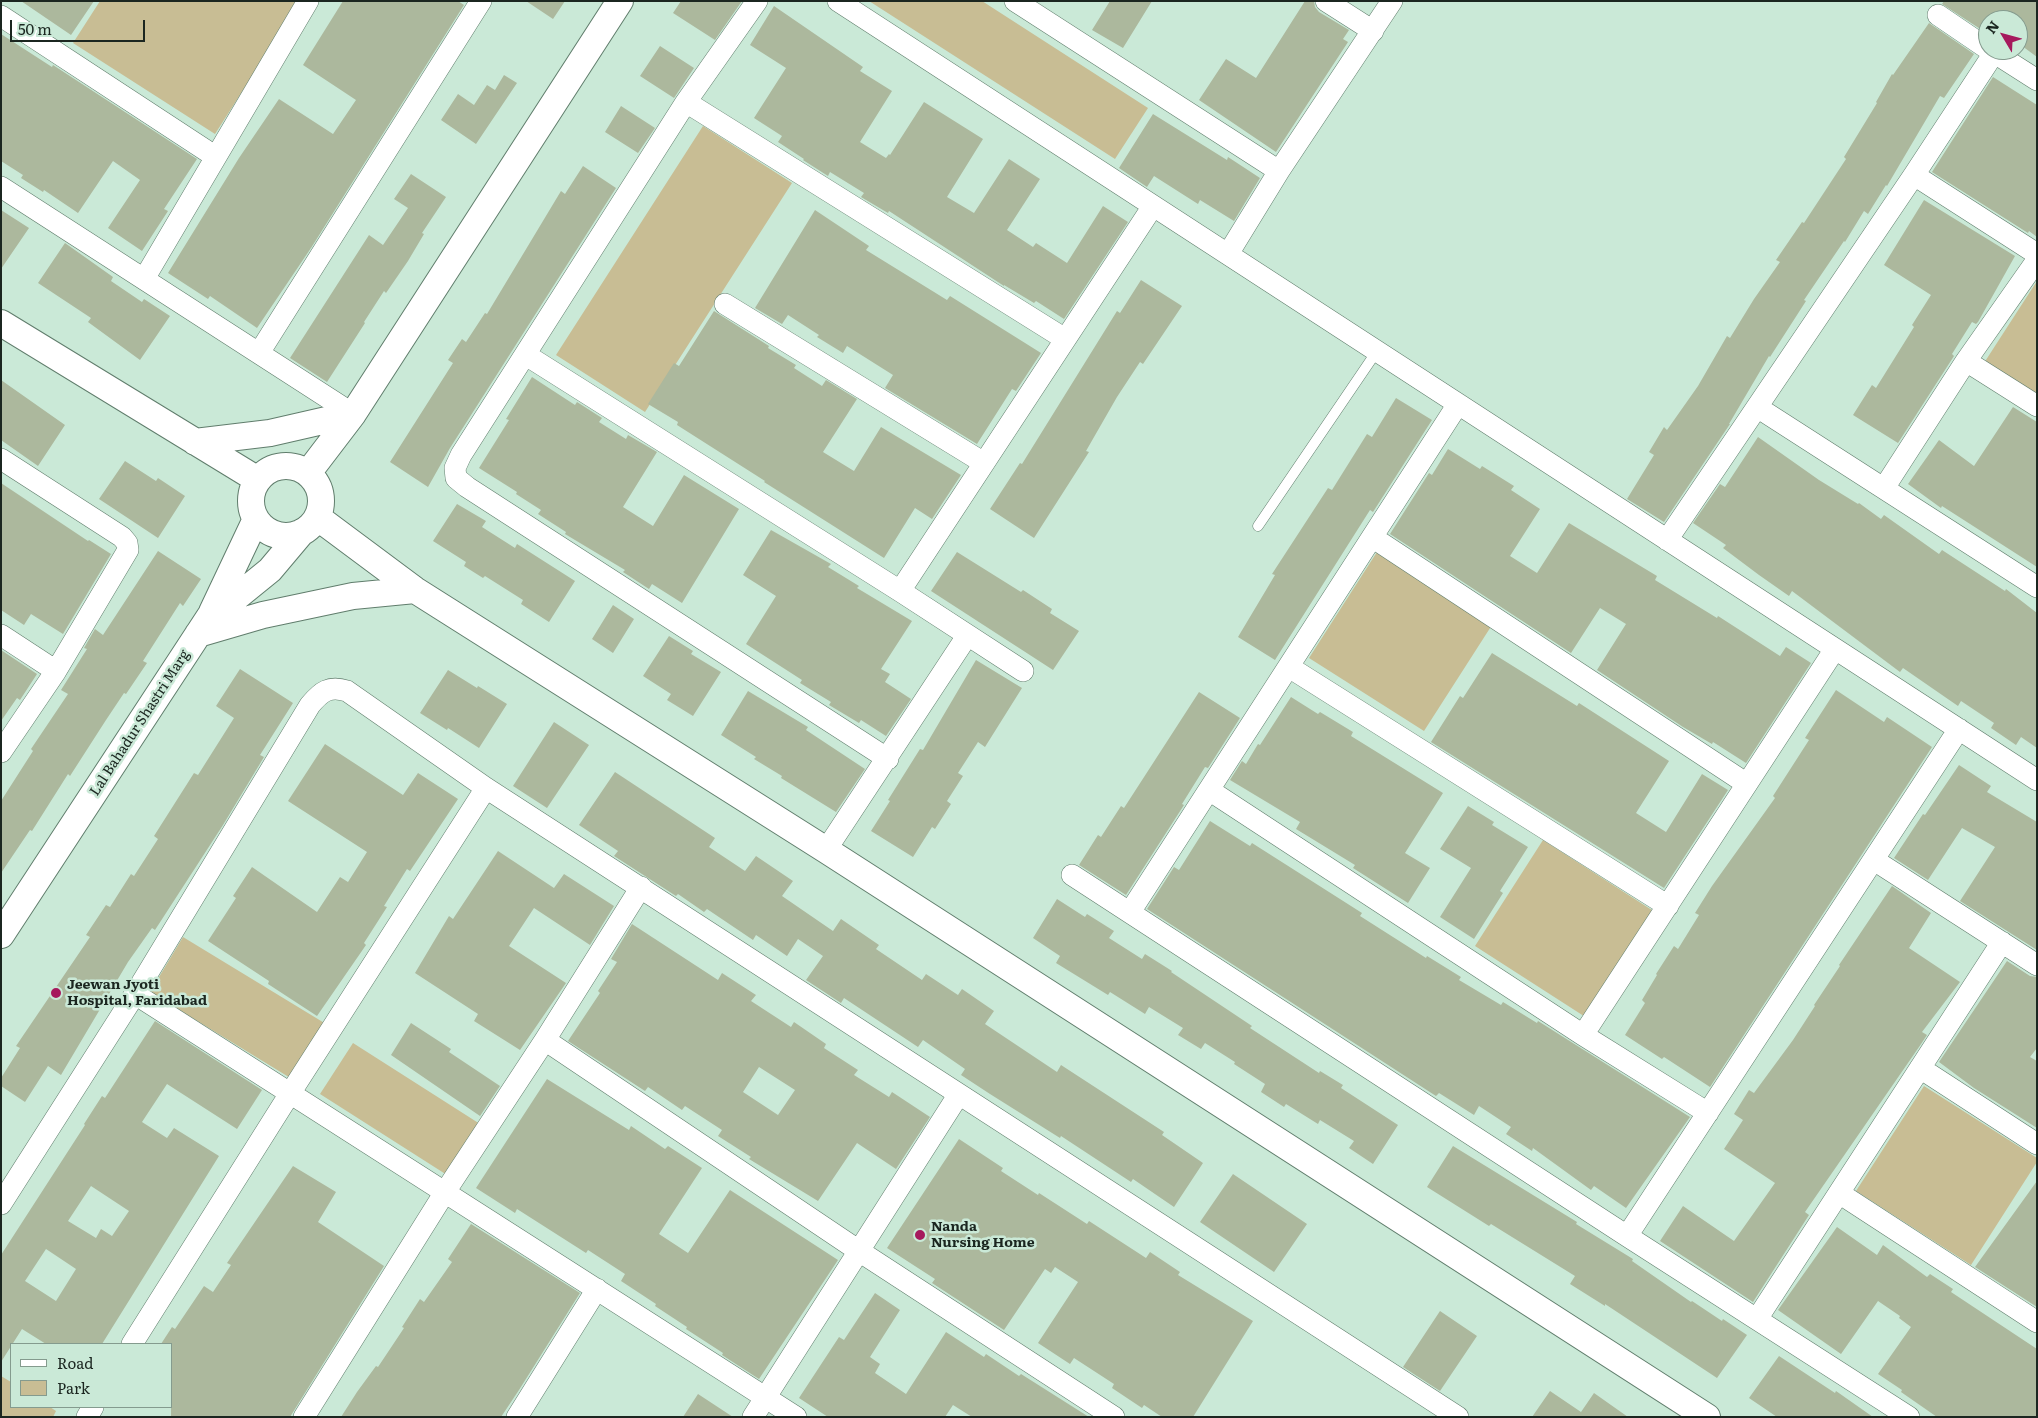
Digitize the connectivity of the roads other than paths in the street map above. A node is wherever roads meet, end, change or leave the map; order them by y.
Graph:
1 (308, 1) edge
2 (481, 1) edge
3 (620, 1) edge
4 (757, 1) edge
5 (838, 1) edge
6 (1015, 1) edge
7 (1326, 1) edge
8 (1392, 1) edge
9 (1938, 15) dead end
10 (1, 16) edge
11 (1373, 30) junction
12 (1978, 41) edge
13 (1985, 60) edge
14 (2006, 60) edge
15 (2037, 80) edge
16 (686, 102) junction
17 (216, 157) junction
18 (1279, 171) junction
19 (1914, 174) junction
20 (1, 187) edge
21 (1154, 206) junction
22 (1228, 254) junction
23 (2037, 254) edge
24 (2037, 260) edge
25 (144, 279) junction
26 (725, 304) dead end
27 (1, 323) edge
28 (1066, 339) junction
29 (1377, 351) junction
30 (259, 353) junction
31 (526, 355) junction
32 (1966, 361) junction
33 (1458, 404) junction
34 (2037, 406) edge
35 (1757, 407) junction
36 (353, 414) junction
37 (195, 442) junction
38 (1, 459) edge
39 (984, 463) junction
40 (308, 473) junction
41 (258, 480) junction
42 (1884, 488) junction
43 (256, 519) junction
44 (310, 525) junction
45 (1258, 526) dead end
46 (1372, 537) junction
47 (1667, 540) junction
48 (2037, 587) edge
49 (415, 590) junction
50 (900, 591) junction
51 (205, 623) junction
52 (1, 635) edge
53 (967, 636) junction
54 (1835, 649) junction
55 (1289, 666) junction
56 (56, 670) junction
57 (1023, 672) dead end
58 (1959, 729) junction
59 (1, 752) edge
60 (888, 758) junction
61 (2037, 780) edge
62 (1747, 784) junction
63 (486, 788) junction
64 (1209, 790) junction
65 (826, 850) junction
66 (1874, 860) junction
67 (1072, 875) dead end
68 (641, 887) junction
69 (1668, 906) junction
70 (1130, 912) junction
71 (1, 934) edge
72 (2002, 942) junction
73 (2037, 965) edge
74 (135, 994) junction
75 (1583, 1035) junction
76 (545, 1040) junction
77 (1920, 1068) junction
78 (290, 1093) junction
79 (959, 1094) junction
80 (1708, 1113) junction
81 (2037, 1144) edge
82 (445, 1192) junction
83 (1839, 1193) junction
84 (1, 1204) edge
85 (1627, 1236) junction
86 (859, 1251) junction
87 (597, 1289) junction
88 (1757, 1319) junction
89 (2037, 1322) edge
90 (133, 1343) edge
91 (765, 1397) junction
92 (304, 1417) edge
93 (517, 1417) edge
94 (753, 1417) edge
95 (796, 1417) edge
96 (1114, 1417) edge
97 (1458, 1417) edge
98 (1707, 1417) edge
99 (1910, 1417) edge

1 - 17 street
2 - 30 street
3 - 36 street
4 - 16 street
5 - 21 street
6 - 18 street
7 - 11 street
8 - 11 street
9 - 12 street
10 - 17 street
11 - 18 street
13 - 19 street
14 - 15 street
16 - 28 street
16 - 31 street
17 - 25 street
18 - 22 street
19 - 23 street
19 - 35 street
20 - 25 street
21 - 22 street
21 - 28 street
22 - 29 street
24 - 32 street
25 - 30 street
26 - 39 street
27 - 37 street
28 - 39 street
29 - 33 street
29 - 45 lane
30 - 36 street
31 - 50 street
31 - 60 street
32 - 34 street
32 - 42 street
33 - 46 street
33 - 47 street
35 - 42 street
35 - 47 street
36 - 37 street
36 - 40 street
37 - 41 street
38 - 56 street
39 - 50 street
40 - 41 street
40 - 44 street
41 - 43 street
42 - 48 street
43 - 44 street
43 - 51 street
44 - 49 street
44 - 51 street, Lal Bahadur Shastri Marg
46 - 55 street
46 - 62 street
47 - 54 street
49 - 51 street
49 - 65 street
50 - 53 street
51 - 71 street, Lal Bahadur Shastri Marg
52 - 56 street
53 - 57 street
53 - 60 street
54 - 58 street
54 - 62 street
55 - 64 street
55 - 69 street
56 - 59 street
58 - 61 street
58 - 66 street
60 - 65 street
62 - 69 street
63 - 68 street
63 - 74 street
63 - 78 street
64 - 70 street
64 - 75 street
65 - 98 street
66 - 72 street
66 - 80 street
67 - 70 street
68 - 76 street
68 - 79 street
69 - 75 street
70 - 85 street
72 - 73 street
72 - 77 street
74 - 78 street
74 - 84 street
75 - 80 street
76 - 82 street
76 - 86 street
77 - 81 street
77 - 83 street
78 - 82 street
78 - 90 street
79 - 86 street
79 - 97 street
80 - 85 street
82 - 87 street
82 - 92 street
83 - 88 street
83 - 89 street
85 - 88 street
86 - 91 street
86 - 96 street
87 - 91 street
87 - 93 street
88 - 99 street
91 - 94 street
91 - 95 street

